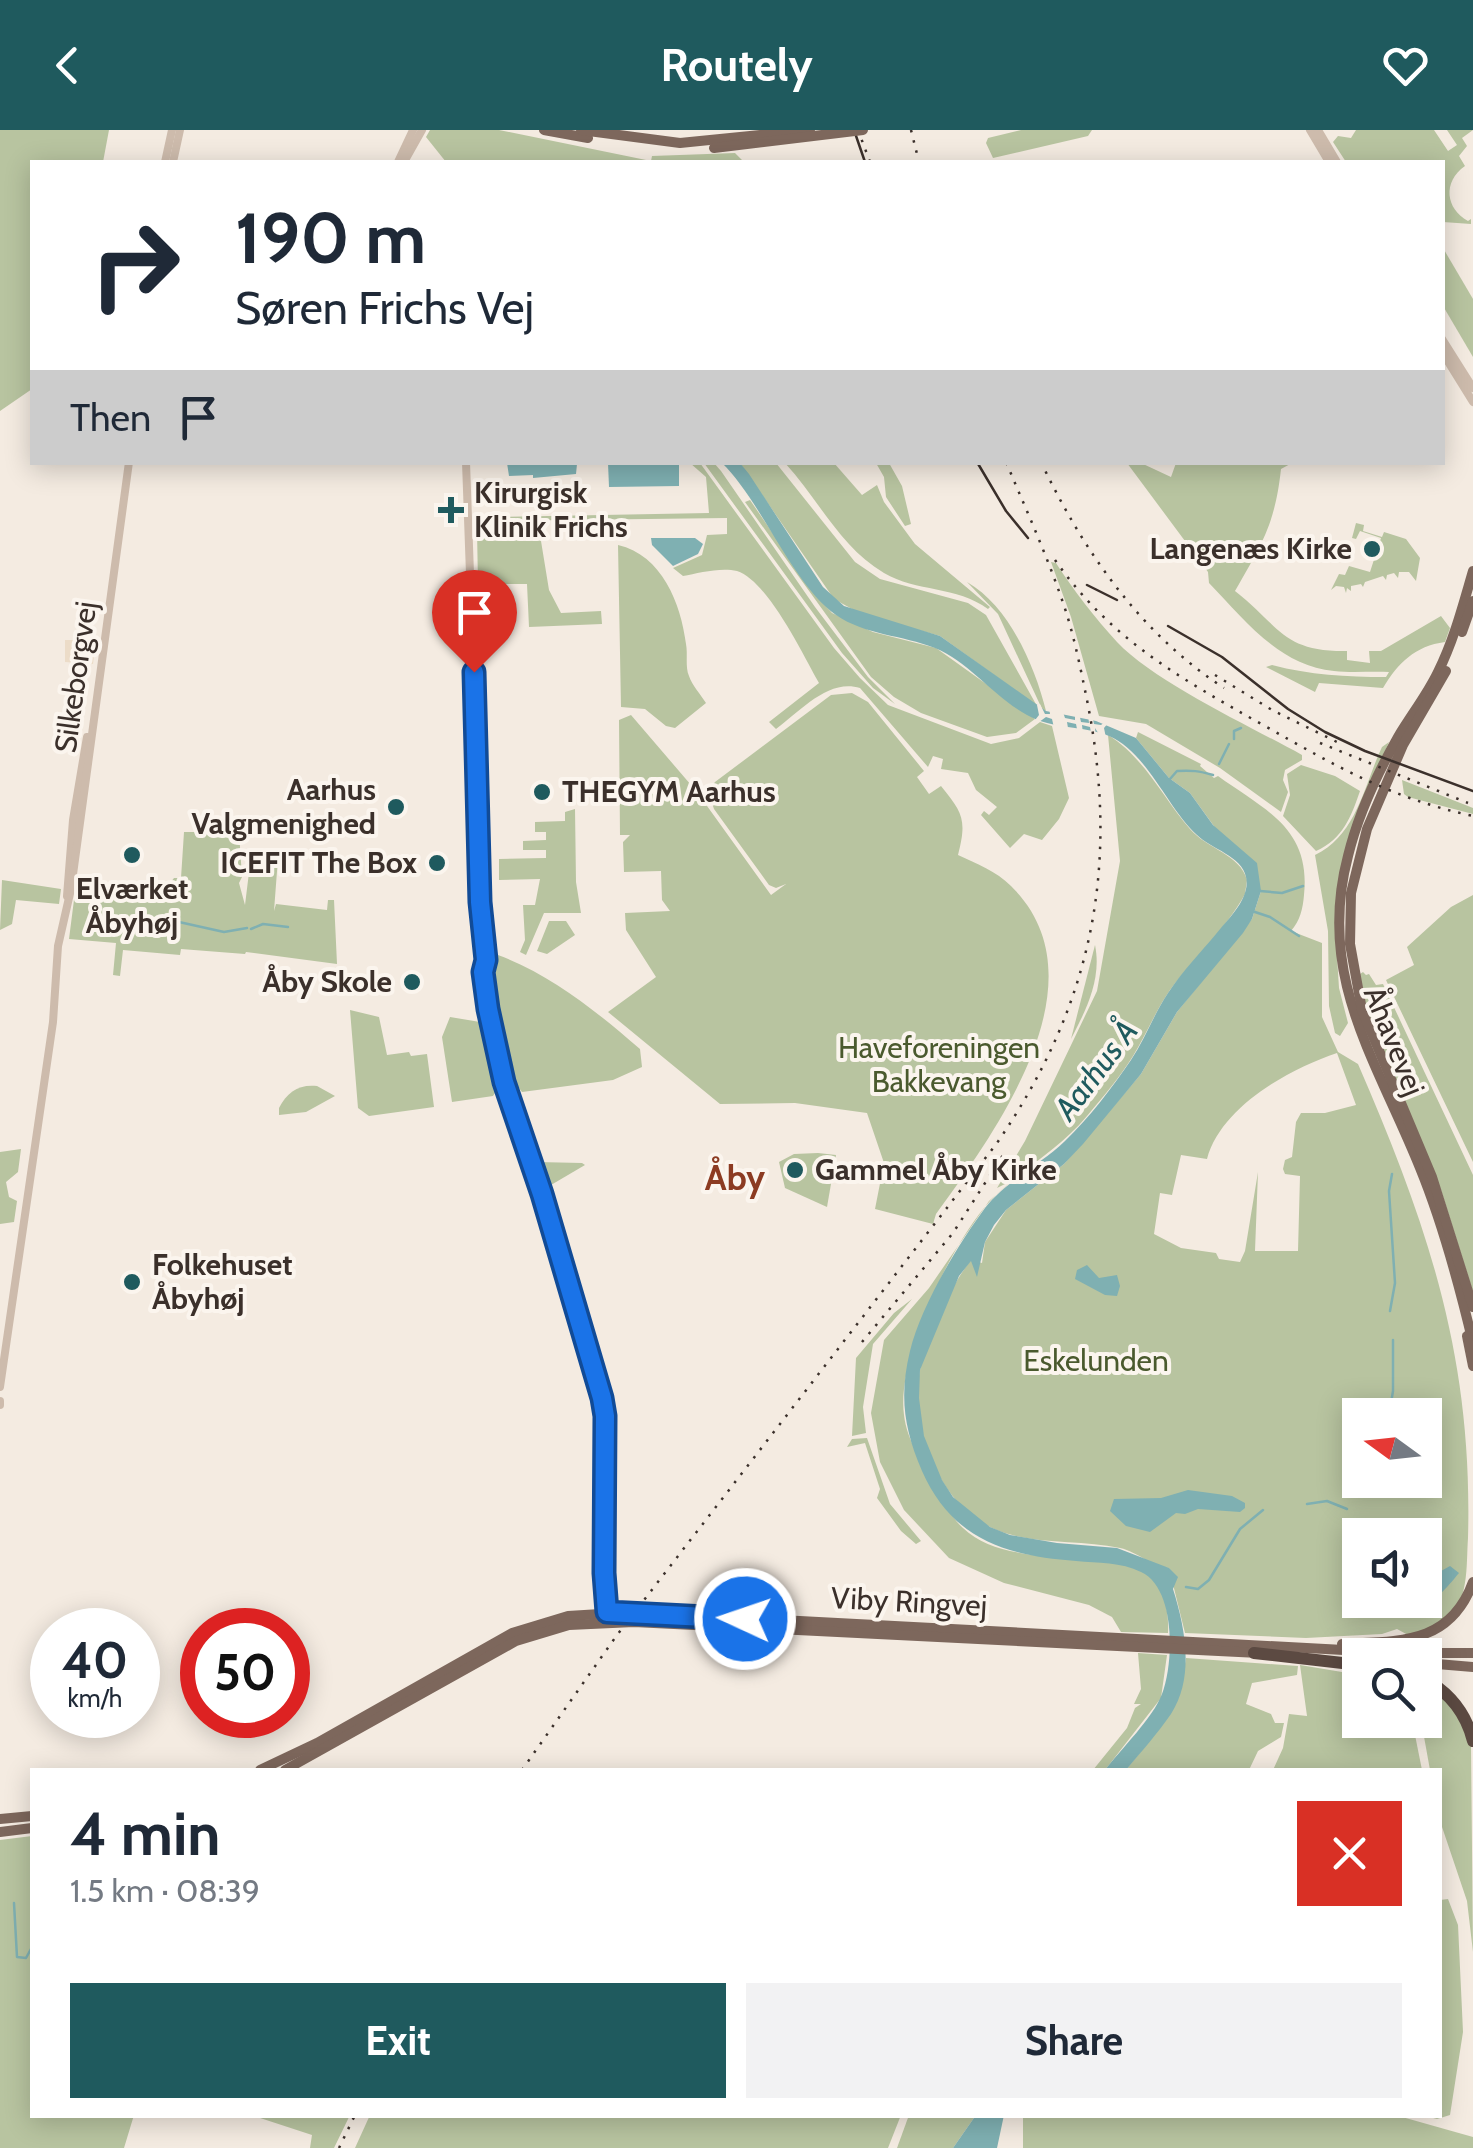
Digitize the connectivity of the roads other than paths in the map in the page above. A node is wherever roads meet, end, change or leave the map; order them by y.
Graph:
1 (172, 130) edge
2 (180, 130) edge
3 (413, 130) edge
4 (422, 130) edge
5 (544, 130) edge
6 (581, 130) edge
7 (810, 130) edge
8 (863, 130) edge
9 (1310, 130) edge
10 (1318, 130) edge
11 (714, 145) junction
12 (165, 160) edge
13 (173, 160) edge
14 (403, 160) edge
15 (404, 160) edge
16 (1328, 160) edge
17 (1336, 160) edge
18 (1445, 345) edge
19 (1445, 357) edge
20 (1473, 388) edge
21 (1473, 402) edge
22 (126, 465) edge
23 (466, 465) edge
24 (1473, 571) edge
25 (1470, 597) edge
26 (1362, 1030) junction
27 (1460, 1291) junction
28 (1473, 1307) edge
29 (1473, 1343) edge
30 (1473, 1366) edge
31 (0, 1387) edge
32 (1473, 1582) edge
33 (606, 1615) junction
34 (1418, 1638) edge
35 (1187, 1646) junction
36 (1342, 1647) edge
37 (1254, 1653) joint
38 (1442, 1655) edge
39 (1342, 1660) edge
40 (1473, 1660) edge
41 (1442, 1661) edge
42 (1442, 1693) edge
43 (1473, 1740) edge
44 (264, 1768) edge
45 (289, 1768) edge
46 (30, 1816) edge
47 (0, 1819) edge
48 (30, 1828) edge
49 (0, 1832) edge

1 - 12 street
2 - 13 street
3 - 14 street
4 - 15 street
5 - 11 main road
6 - 11 main road
7 - 11 main road, bridge
8 - 11 main road, bridge
9 - 16 street
10 - 17 street
18 - 20 street
19 - 21 street
22 - 31 street, Silkeborgvej
23 - 33 street
24 - 25 main road
25 - 26 main road
25 - 26 main road, Åhavevej
26 - 27 main road, Åhavevej
26 - 28 main road, Åhavevej
27 - 29 main road, Åhavevej
27 - 30 main road
32 - 34 main road
33 - 35 main road, Viby Ringvej
33 - 44 main road, Viby Ringvej
33 - 45 main road, Viby Ringvej
35 - 36 main road, Viby Ringvej
35 - 37 main road, Viby Ringvej
37 - 39 highway
38 - 40 main road, Viby Ringvej
40 - 41 main road, Viby Ringvej
42 - 43 highway
46 - 47 main road
48 - 49 main road

